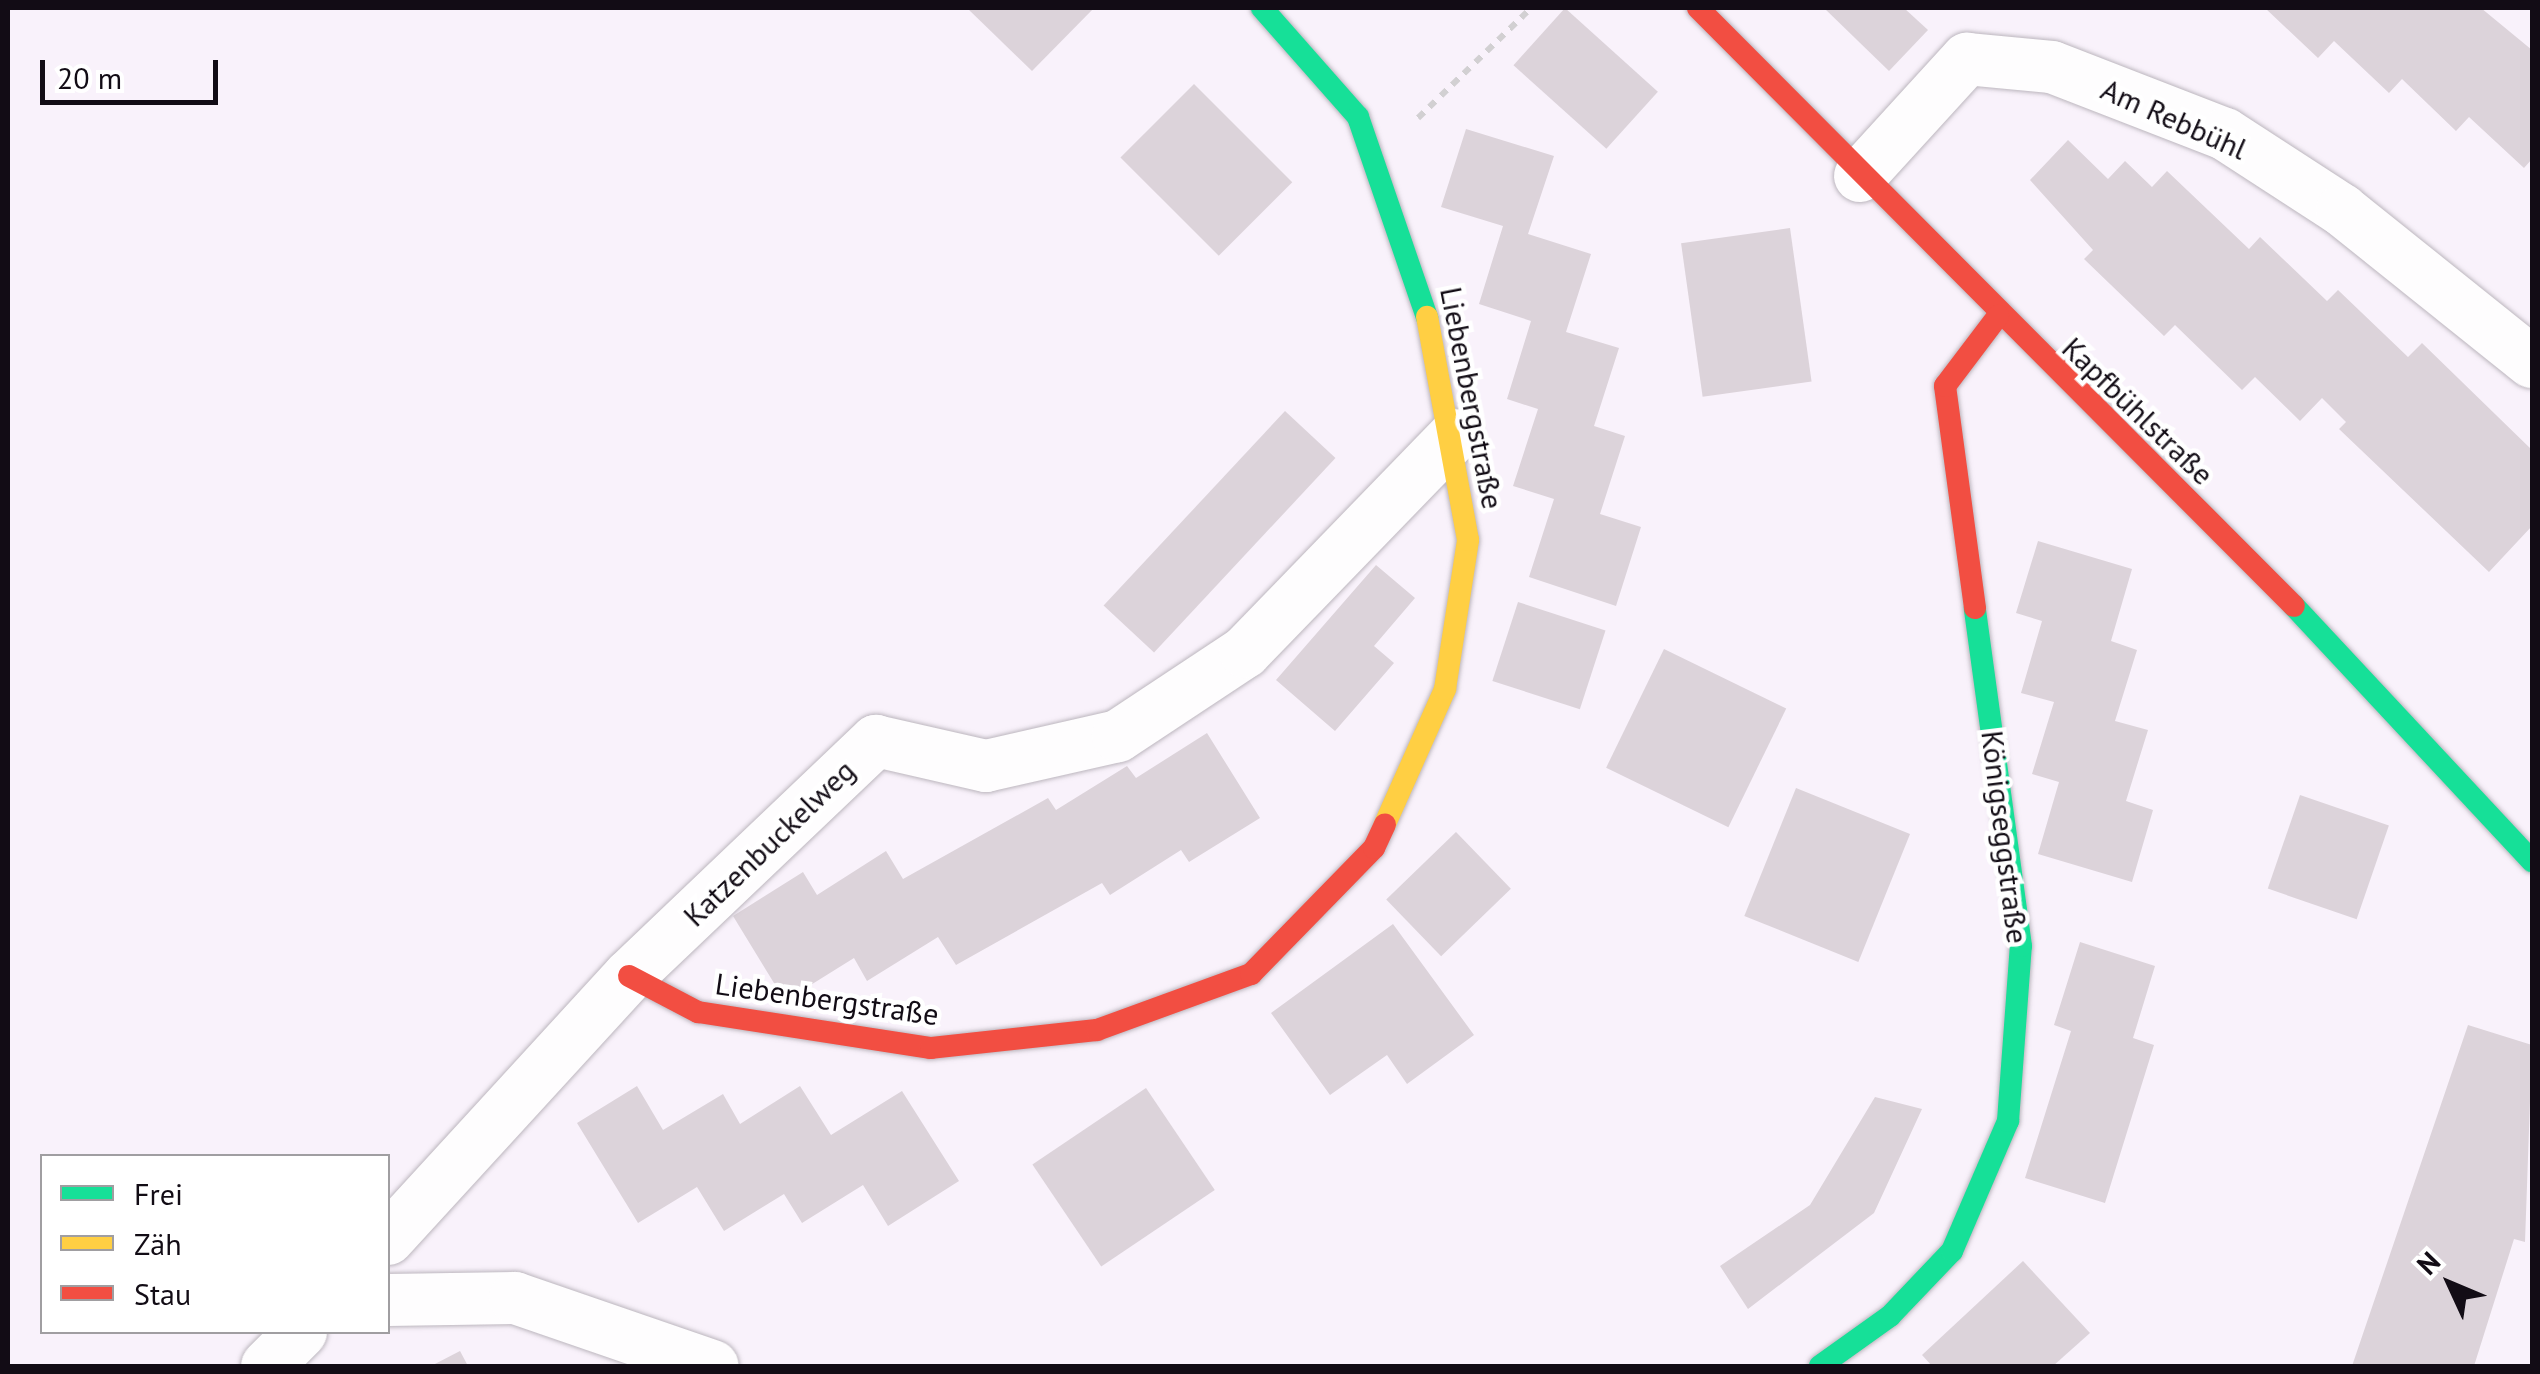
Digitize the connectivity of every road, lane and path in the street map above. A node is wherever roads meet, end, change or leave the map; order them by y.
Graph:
1 (1262, 8) edge
2 (1530, 8) edge
3 (1698, 8) edge
4 (1374, 161) junction
5 (1860, 176) junction
6 (1998, 316) junction
7 (2532, 362) edge
8 (1455, 435) junction
9 (2532, 862) edge
10 (629, 976) junction
11 (390, 1237) edge
12 (390, 1300) edge
13 (299, 1334) edge
14 (268, 1366) edge
15 (712, 1366) edge
16 (1820, 1366) edge

1 - 4 street, Liebenbergstraße
2 - 4 path
3 - 5 street, Kapfbühlstraße
4 - 8 street, Liebenbergstraße
5 - 6 street, Kapfbühlstraße
5 - 7 street, Am Rebbühl
6 - 9 street, Kapfbühlstraße
6 - 16 street, Königseggstraße
8 - 10 street, Katzenbuckelweg
8 - 10 street, Liebenbergstraße
10 - 11 street, Katzenbuckelweg
12 - 15 street
13 - 14 street

